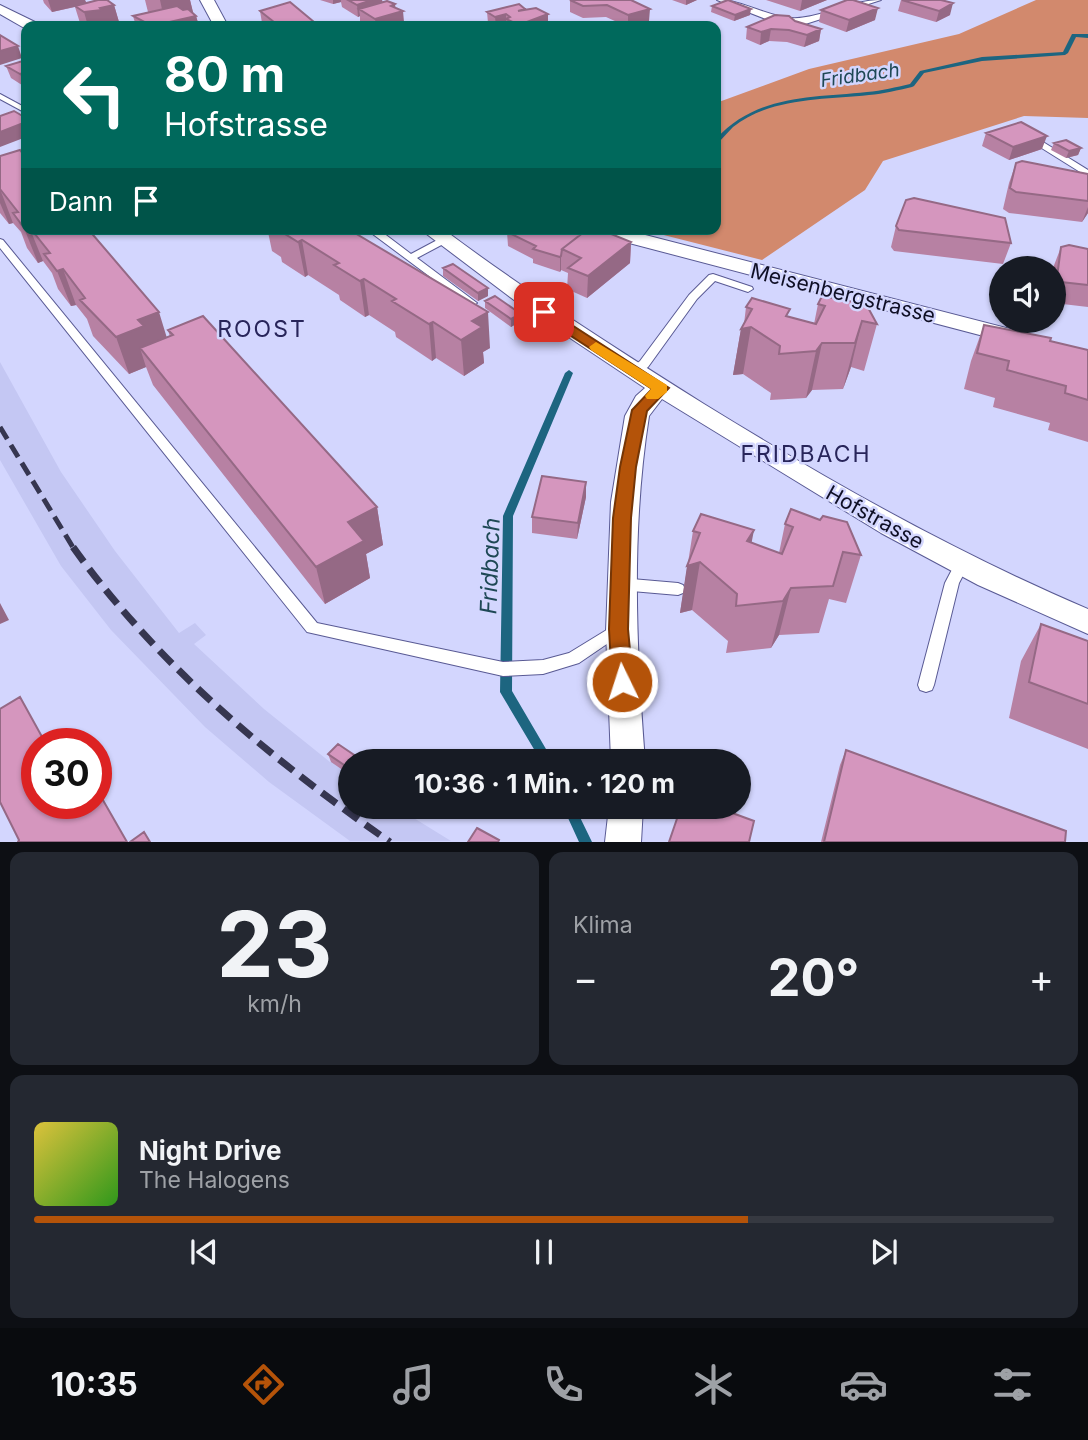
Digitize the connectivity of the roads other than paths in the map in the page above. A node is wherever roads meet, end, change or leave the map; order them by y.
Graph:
1 (207, 0) edge
2 (724, 0) edge
3 (874, 0) edge
4 (0, 9) edge
5 (23, 21) edge
6 (218, 21) edge
7 (0, 96) edge
8 (21, 108) edge
9 (1035, 140) edge
10 (1088, 174) edge
11 (379, 235) edge
12 (437, 235) edge
13 (621, 235) edge
14 (0, 242) edge
15 (410, 258) junction
16 (748, 289) dead end
17 (472, 303) edge
18 (1036, 342) edge
19 (634, 371) junction
20 (662, 388) junction
21 (962, 564) junction
22 (620, 584) junction
23 (678, 589) dead end
24 (1088, 622) edge
25 (618, 629) junction
26 (522, 668) joint
27 (926, 685) dead end
28 (627, 749) edge
29 (625, 819) edge
30 (623, 842) edge

1 - 6 street
2 - 3 street
4 - 5 street
7 - 8 lane
9 - 10 lane
11 - 15 lane
12 - 15 lane
12 - 19 street, Hofstrasse
13 - 18 street, Meisenbergstrasse
14 - 26 lane
15 - 17 lane
16 - 19 lane
19 - 20 street, Hofstrasse
20 - 21 street, Hofstrasse
20 - 22 street
21 - 24 street, Hofstrasse
21 - 27 lane
22 - 23 lane
22 - 25 street
25 - 26 lane
25 - 28 street
29 - 30 street

